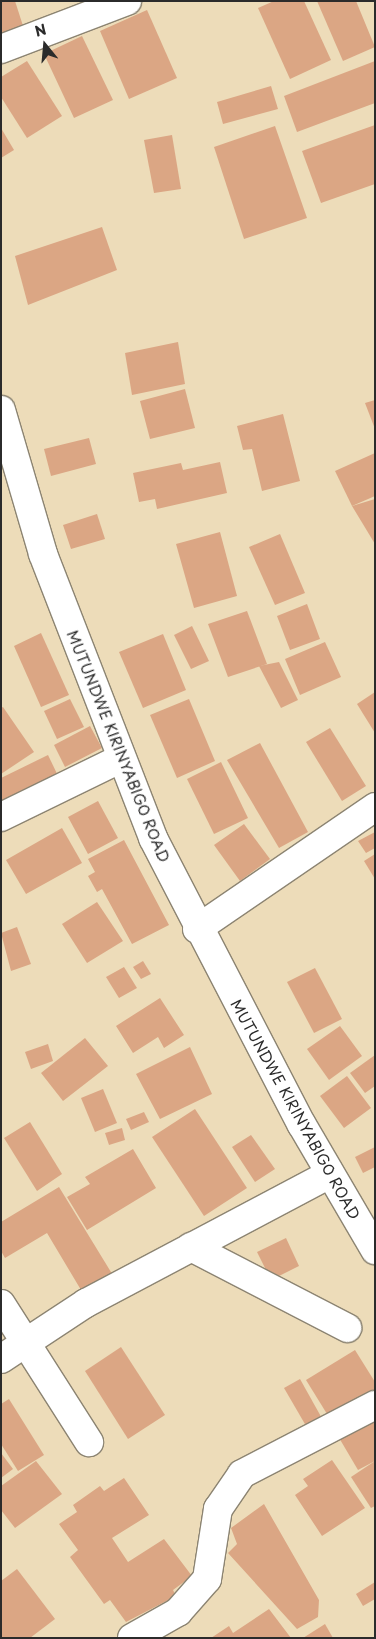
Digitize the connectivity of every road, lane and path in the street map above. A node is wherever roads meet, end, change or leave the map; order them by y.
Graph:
1 (127, 1) edge
2 (1, 49) edge
3 (1, 410) edge
4 (120, 759) junction
5 (375, 807) edge
6 (1, 817) edge
7 (197, 928) junction
8 (330, 1174) junction
9 (373, 1242) edge
10 (192, 1247) junction
11 (1, 1304) edge
12 (347, 1328) dead end
13 (24, 1343) junction
14 (1, 1359) edge
15 (375, 1405) edge
16 (89, 1442) dead end
17 (132, 1638) edge

1 - 2 street
3 - 4 street, MUTUNDWE KIRINYABIGO ROAD
4 - 6 street
4 - 7 street, MUTUNDWE KIRINYABIGO ROAD
5 - 7 street
7 - 8 street, MUTUNDWE KIRINYABIGO ROAD
8 - 9 street, MUTUNDWE KIRINYABIGO ROAD
8 - 10 street
10 - 12 street
10 - 13 street
11 - 13 street
13 - 14 street
13 - 16 street
15 - 17 street

